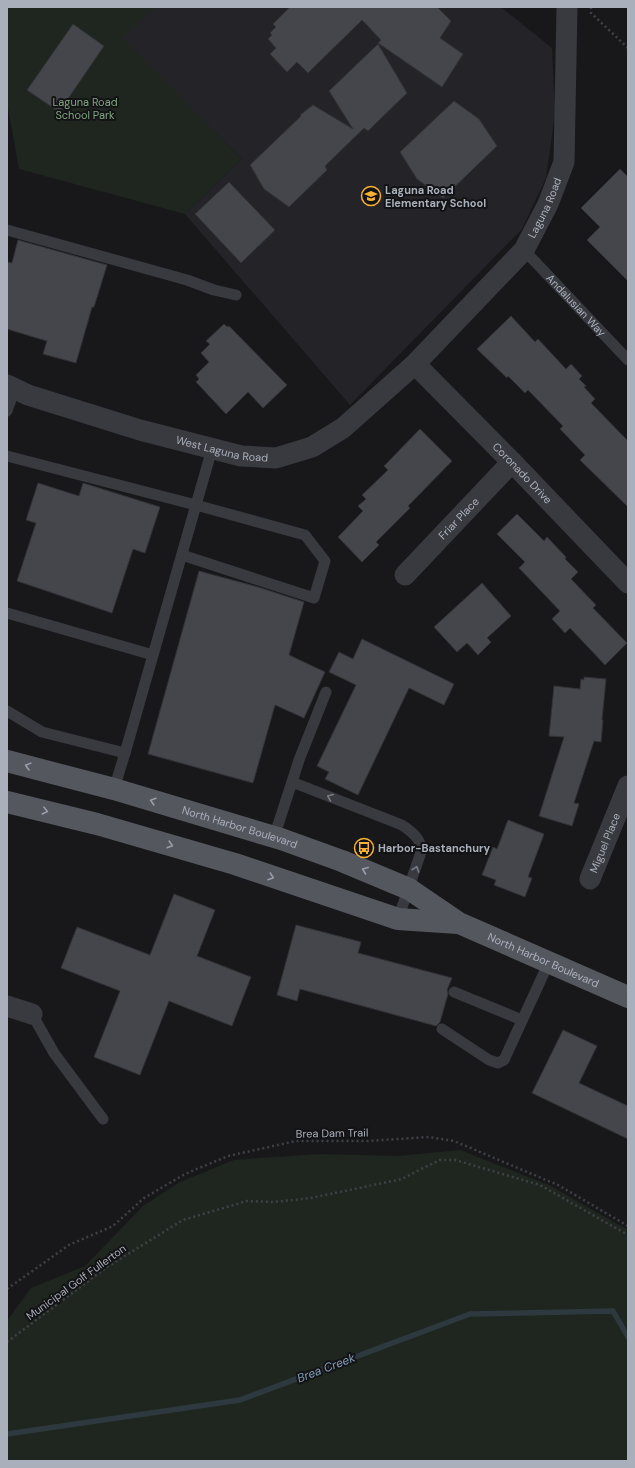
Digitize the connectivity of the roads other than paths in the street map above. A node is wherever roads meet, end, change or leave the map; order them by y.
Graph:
1 (566, 7) edge
2 (7, 230) edge
3 (524, 250) junction
4 (236, 295) dead end
5 (628, 360) edge
6 (415, 364) junction
7 (11, 387) edge
8 (7, 411) edge
9 (212, 449) junction
10 (7, 456) edge
11 (512, 462) junction
12 (196, 505) junction
13 (182, 555) junction
14 (405, 575) dead end
15 (628, 583) edge
16 (7, 613) edge
17 (153, 655) junction
18 (326, 692) dead end
19 (7, 711) edge
20 (125, 753) junction
21 (7, 761) edge
22 (292, 782) junction
23 (628, 786) edge
24 (114, 789) junction
25 (7, 802) edge
26 (274, 837) junction
27 (590, 878) dead end
28 (409, 889) junction
29 (398, 919) junction
30 (459, 923) junction
31 (549, 962) junction
32 (454, 992) dead end
33 (628, 997) edge
34 (7, 1006) edge
35 (32, 1014) joint
36 (522, 1020) junction
37 (442, 1029) dead end
38 (103, 1119) dead end

1 - 3 street, Laguna Road
2 - 4 lane
3 - 5 lane, Andalusian Way
3 - 6 street, Laguna Road
6 - 9 street, West Laguna Road
6 - 11 street, Coronado Drive
7 - 8 lane
7 - 9 street, West Laguna Road
9 - 12 lane
10 - 12 lane
11 - 14 street, Friar Place
11 - 15 street, Coronado Drive
12 - 13 lane
12 - 13 lane
13 - 17 lane
16 - 17 lane
17 - 20 lane
18 - 22 lane
19 - 20 lane
20 - 24 lane
24 -> 21 main road, North Harbor Boulevard
22 - 26 lane
28 -> 22 lane
23 - 27 street, Miguel Place
26 -> 24 main road, North Harbor Boulevard
25 -> 29 main road, North Harbor Boulevard
28 -> 26 main road, North Harbor Boulevard
28 - 29 lane
28 - 30 main road, North Harbor Boulevard
29 - 30 main road, North Harbor Boulevard
30 - 31 main road, North Harbor Boulevard
31 - 33 main road, North Harbor Boulevard
31 - 36 lane
32 - 36 lane
34 - 35 street
35 - 38 lane
36 - 37 lane

